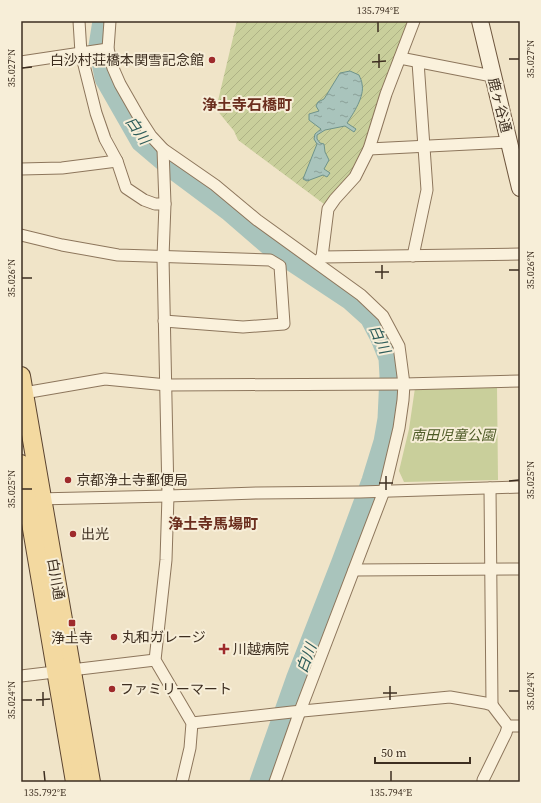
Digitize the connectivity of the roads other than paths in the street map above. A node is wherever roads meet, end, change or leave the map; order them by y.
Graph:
1 (79, 21) edge
2 (110, 21) edge
3 (414, 21) edge
4 (480, 21) edge
5 (108, 49) junction
6 (81, 53) junction
7 (400, 58) junction
8 (21, 62) edge
9 (418, 62) junction
10 (492, 76) junction
11 (509, 142) junction
12 (425, 146) junction
13 (369, 149) junction
14 (164, 157) junction
15 (117, 161) junction
16 (21, 169) edge
17 (520, 188) edge
18 (165, 204) junction
19 (21, 235) edge
20 (520, 254) edge
21 (413, 256) junction
22 (163, 257) junction
23 (320, 260) junction
24 (164, 321) junction
25 (520, 381) edge
26 (401, 384) junction
27 (167, 385) junction
28 (22, 388) edge
29 (21, 464) edge
30 (520, 487) edge
31 (490, 488) junction
32 (381, 491) junction
33 (168, 496) junction
34 (30, 499) edge
35 (491, 569) junction
36 (520, 569) edge
37 (354, 570) junction
38 (155, 660) junction
39 (64, 671) junction
40 (21, 676) edge
41 (492, 706) junction
42 (296, 712) junction
43 (192, 723) junction
44 (508, 726) junction
45 (520, 726) edge
46 (483, 780) dead end
47 (75, 782) edge
48 (91, 782) edge
49 (182, 782) edge
50 (275, 782) edge

1 - 6 street
2 - 5 street
3 - 7 street
4 - 10 street, 鹿ヶ谷通
5 - 6 street
5 - 14 street
6 - 8 street
6 - 15 street
7 - 9 street
7 - 13 street
9 - 10 street
9 - 12 street
10 - 11 street, 鹿ヶ谷通
11 - 12 street
11 - 17 street, 鹿ヶ谷通
12 - 13 street
12 - 21 street
13 - 23 street
14 - 18 street
14 - 23 street
15 - 16 street
15 - 18 street
18 - 22 street
19 - 22 street
20 - 21 street
21 - 23 street
22 - 24 street
22 - 24 street
23 - 26 street
24 - 27 street
25 - 26 street
26 - 27 street
26 - 32 street
27 - 28 street
27 - 33 street
28 - 34 main road, 白川通
29 - 34 main road, 白川通
30 - 31 street
31 - 32 street
31 - 35 street
32 - 33 street
32 - 37 street
33 - 34 street
33 - 38 street
34 - 39 main road, 白川通
35 - 36 street
35 - 37 street
35 - 41 street
37 - 42 street
38 - 39 street
38 - 43 street
39 - 40 street
39 - 47 main road, 白川通
39 - 48 main road, 白川通
41 - 42 street
41 - 44 street
42 - 43 street
42 - 50 street
43 - 49 street
44 - 45 street
44 - 46 street

